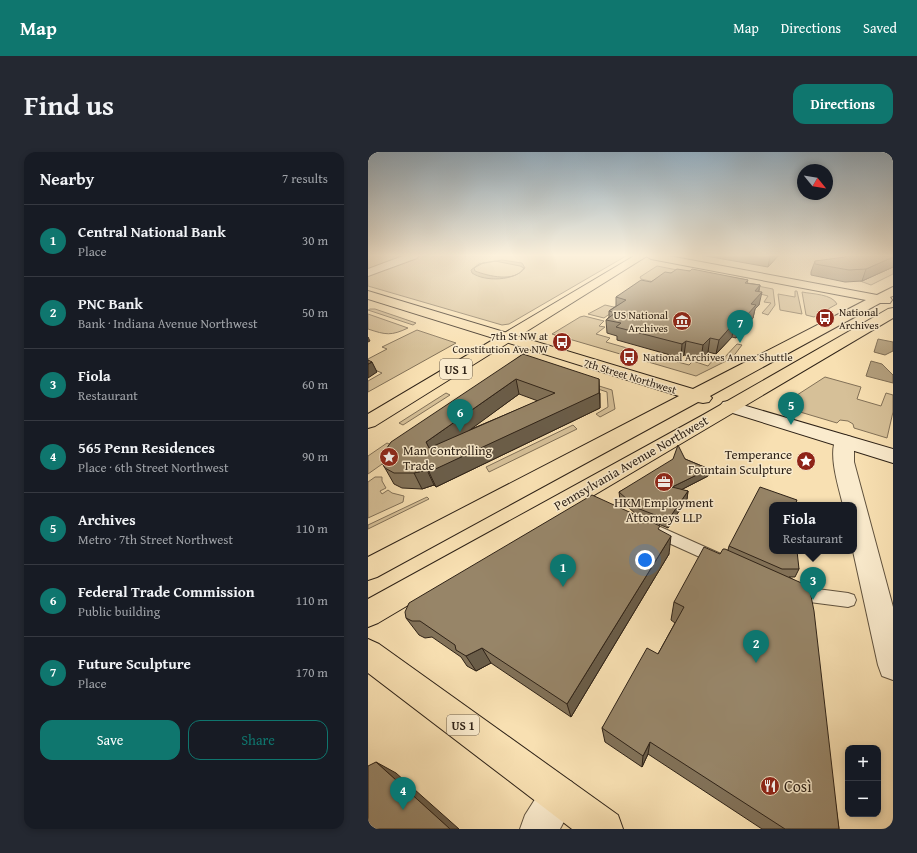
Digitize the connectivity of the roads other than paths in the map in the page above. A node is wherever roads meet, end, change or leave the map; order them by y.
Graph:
1 (590, 288) edge
2 (808, 288) edge
3 (825, 288) edge
4 (893, 291) edge
5 (368, 295) edge
6 (879, 299) junction
7 (893, 302) edge
8 (893, 312) edge
9 (852, 313) junction
10 (507, 338) junction
11 (696, 396) junction
12 (729, 406) junction
13 (368, 422) edge
14 (844, 441) junction
15 (893, 456) edge
16 (854, 502) edge
17 (857, 516) edge
18 (642, 525) edge
19 (734, 567) edge
20 (368, 569) edge
21 (784, 589) edge
22 (848, 600) dead end
23 (368, 614) edge
24 (368, 654) edge
25 (893, 665) edge
26 (559, 795) junction
27 (539, 829) edge
28 (604, 829) edge

1 - 10 main road, US 1
2 - 9 main road
3 - 6 main road
4 - 6 main road, Pennsylvania Avenue Northwest
5 - 10 main road, 7th Street Northwest
6 - 7 main road
6 - 9 main road, Pennsylvania Avenue Northwest
8 - 12 main road, Pennsylvania Avenue Northwest
9 - 11 main road, Pennsylvania Avenue Northwest
10 - 11 main road, 7th Street Northwest
10 - 13 main road, US 1
11 - 12 main road, 7th Street Northwest
11 - 20 main road, Pennsylvania Avenue Northwest
12 - 14 street, 7th Street Northwest
12 - 23 main road, Pennsylvania Avenue Northwest
14 - 15 street, 7th Street Northwest
14 - 16 street
17 - 25 street
18 - 19 street
21 - 22 street
24 - 26 main road, US 1
26 - 27 street
26 - 28 main road, US 1

